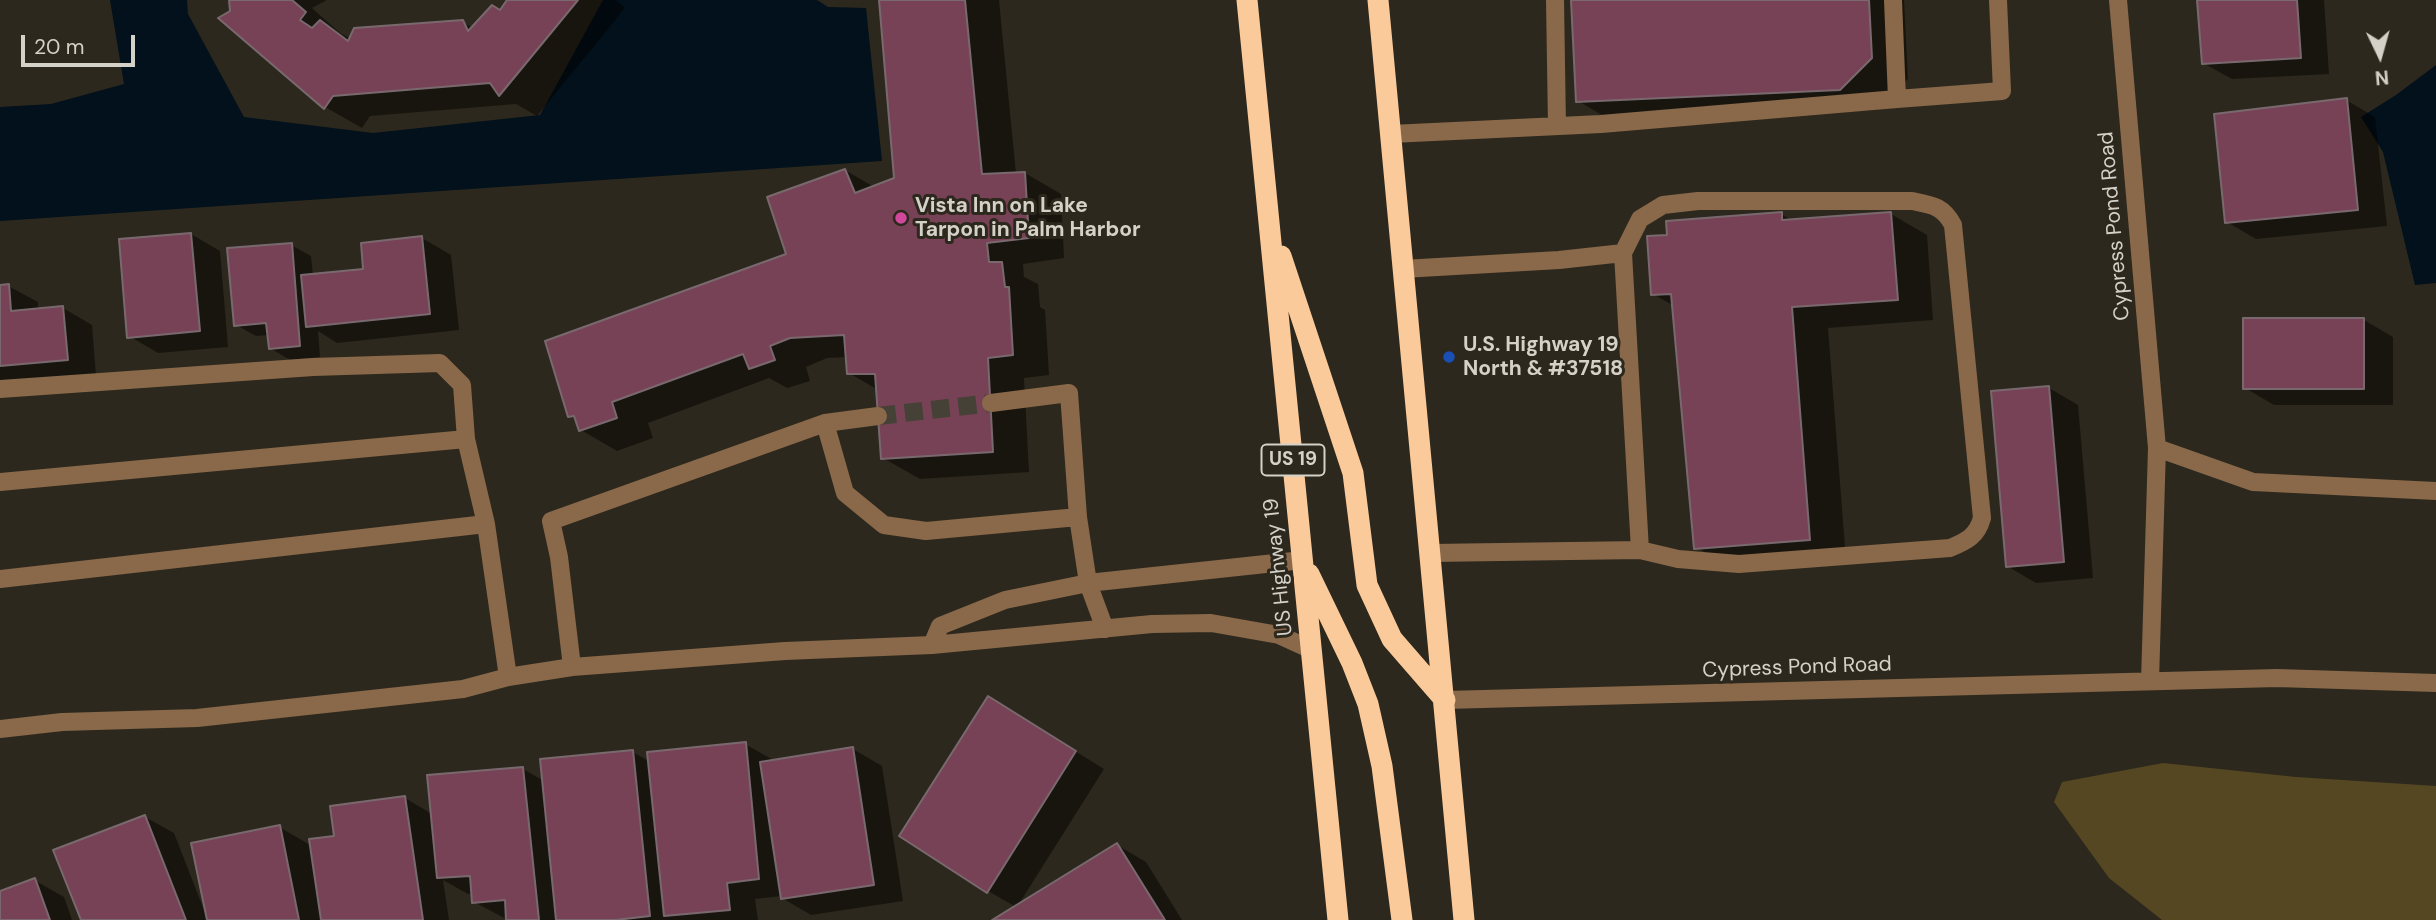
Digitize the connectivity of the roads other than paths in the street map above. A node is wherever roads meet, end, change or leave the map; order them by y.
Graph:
1 (1247, 0) edge
2 (1378, 0) edge
3 (1555, 0) edge
4 (1894, 0) edge
5 (1998, 0) edge
6 (2118, 0) edge
7 (1897, 99) junction
8 (1557, 126) junction
9 (1391, 134) junction
10 (1268, 217) junction
11 (1623, 253) junction
12 (1404, 269) junction
13 (0, 389) edge
14 (991, 403) tunnel mouth
15 (878, 416) tunnel mouth
16 (825, 423) junction
17 (466, 439) junction
18 (2157, 448) junction
19 (0, 482) edge
20 (2436, 491) edge
21 (1078, 517) junction
22 (486, 524) junction
23 (1640, 550) junction
24 (1431, 553) junction
25 (1303, 560) junction
26 (0, 579) edge
27 (1088, 583) junction
28 (1105, 629) junction
29 (932, 645) junction
30 (1311, 650) junction
31 (572, 667) junction
32 (508, 677) junction
33 (2150, 681) junction
34 (2436, 682) edge
35 (1444, 700) junction
36 (0, 729) edge
37 (1338, 920) edge
38 (1402, 920) edge
39 (1464, 920) edge

1 - 10 highway, US Highway 19 / US 19
2 - 9 highway
3 - 8 street
4 - 7 street
5 - 7 street
6 - 18 street, Cypress Pond Road
7 - 8 street
8 - 9 street
9 - 12 highway
10 - 25 highway, US Highway 19 / US 19
10 - 35 highway
11 - 12 street
11 - 23 street
11 - 23 street
12 - 24 highway
13 - 17 street
14 - 21 street
15 - 16 street
16 - 21 street
16 - 31 street
17 - 19 street
17 - 22 street
18 - 20 street
18 - 33 street, Cypress Pond Road
21 - 27 street
22 - 26 street
22 - 32 street
23 - 24 street
24 - 35 highway
25 - 27 street
25 - 30 highway, US Highway 19 / US 19
25 - 38 highway
27 - 28 street
27 - 29 street
28 - 29 street
28 - 30 street
29 - 31 street
30 - 37 highway, US Highway 19 / US 19
31 - 32 street
32 - 36 street
33 - 34 street, Cypress Pond Road
33 - 35 street, Cypress Pond Road
35 - 39 highway

